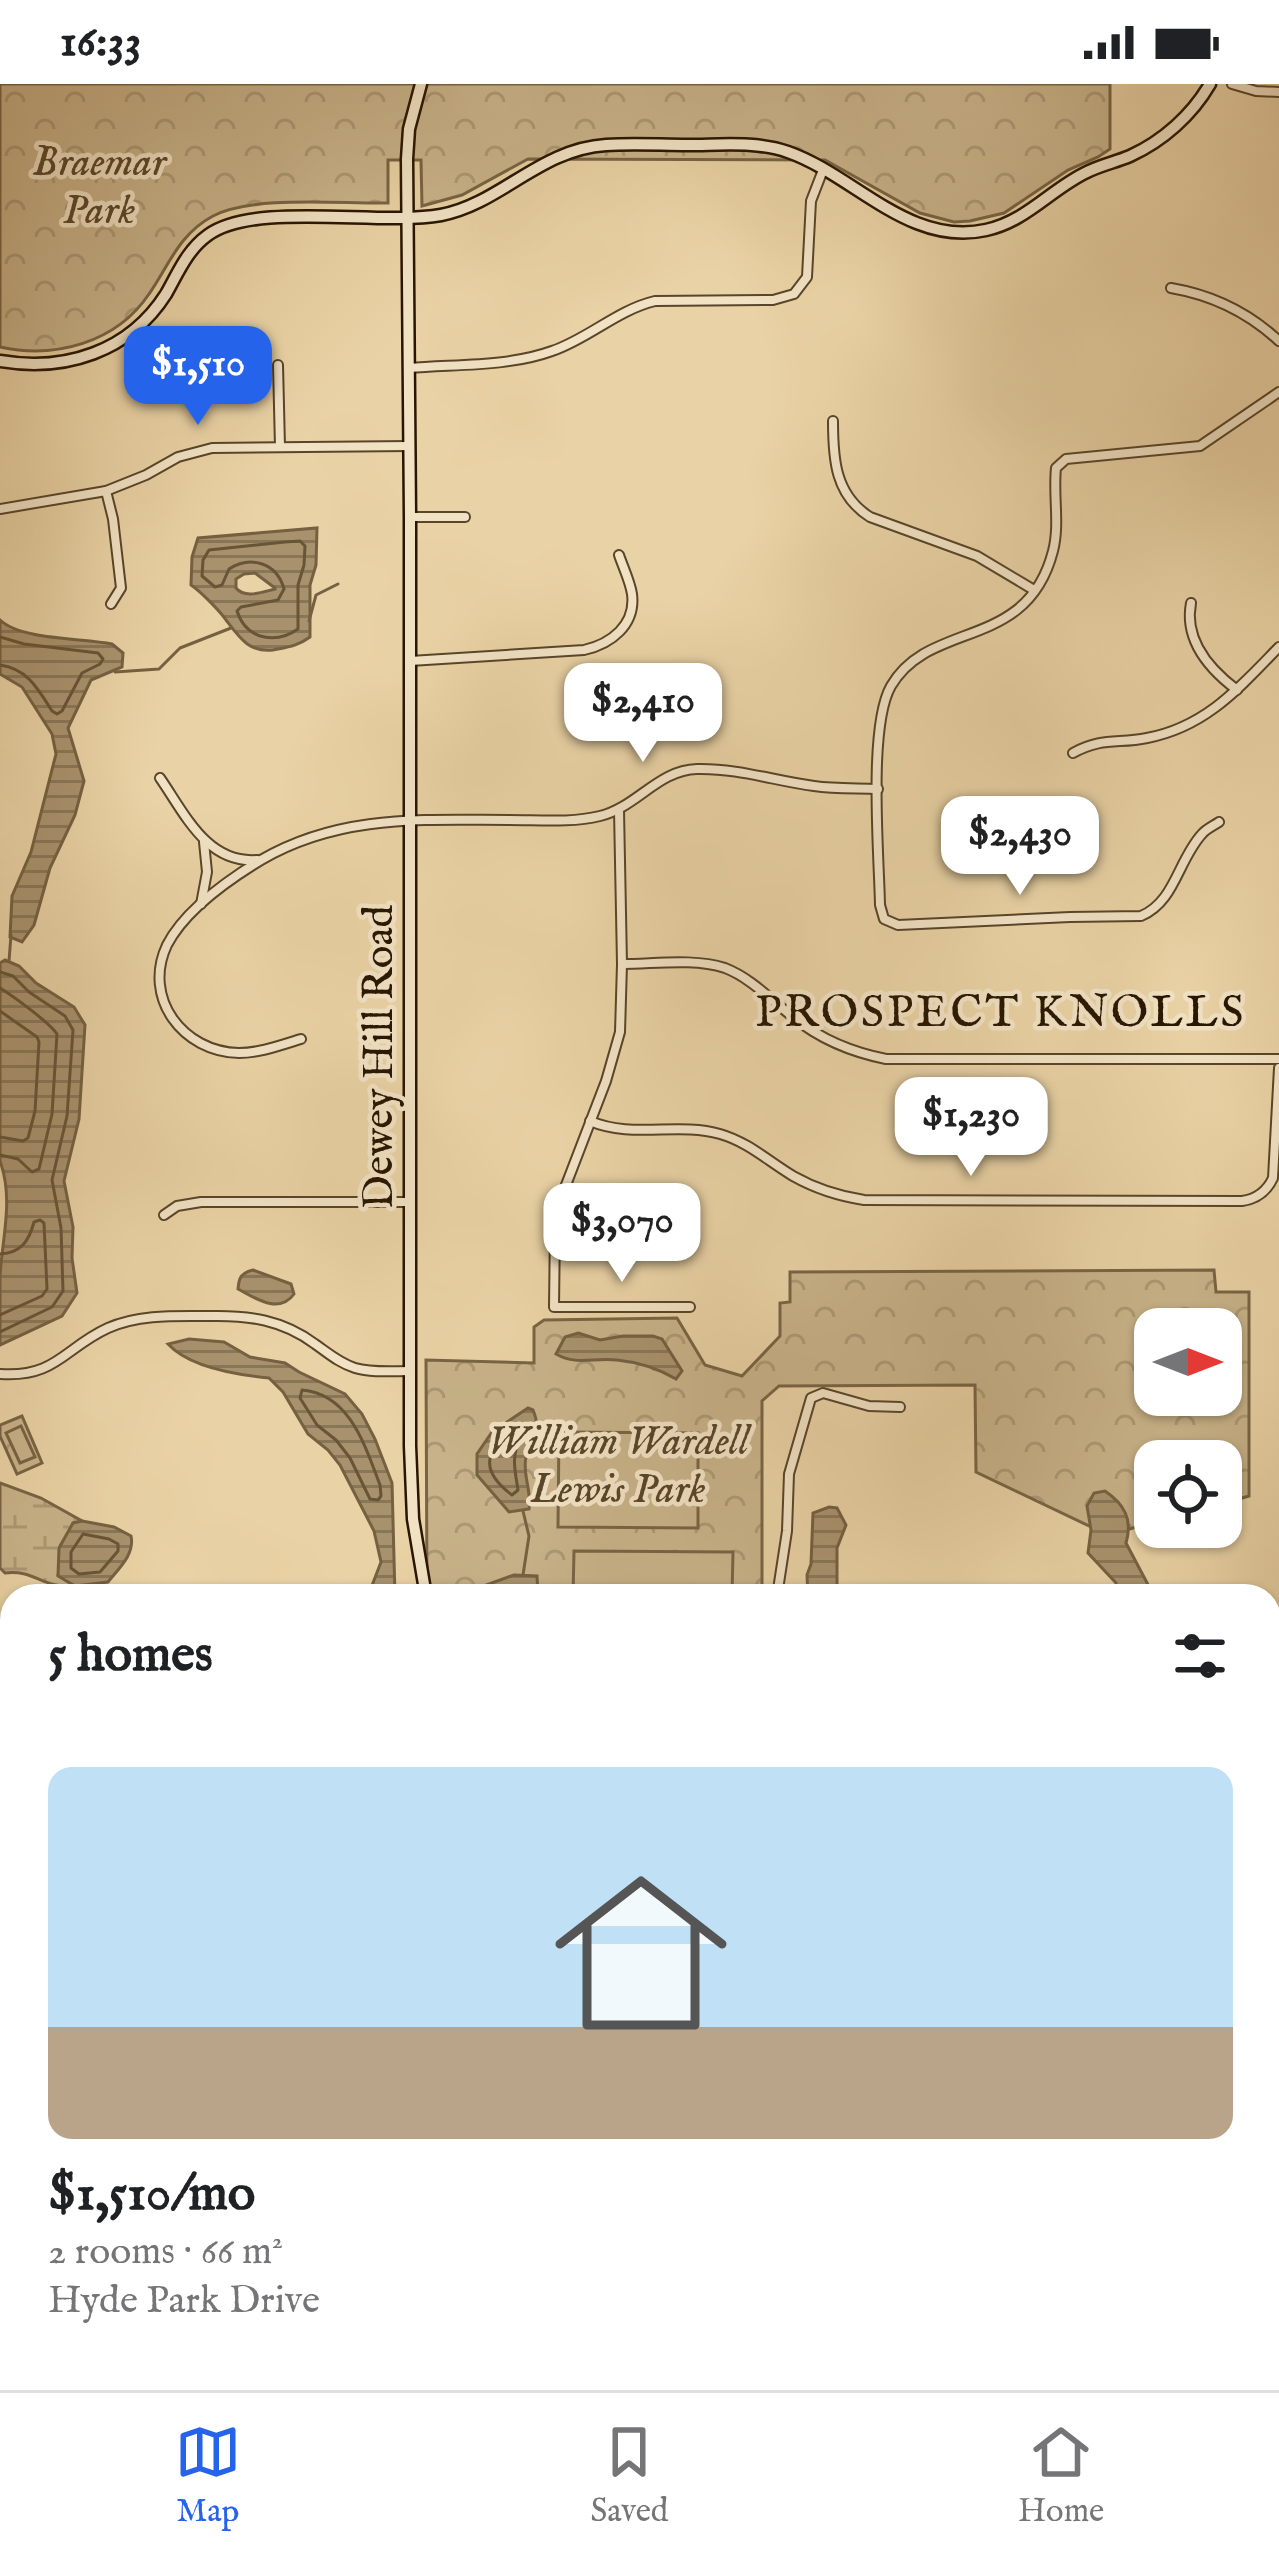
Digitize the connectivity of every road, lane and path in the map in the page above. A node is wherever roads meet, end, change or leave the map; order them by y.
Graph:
1 (421, 84) edge
2 (1210, 84) edge
3 (1232, 84) edge
4 (1279, 92) edge
5 (823, 170) junction
6 (408, 218) junction
7 (1172, 288) dead end
8 (1279, 341) edge
9 (0, 361) edge
10 (278, 365) dead end
11 (409, 368) junction
12 (1279, 392) edge
13 (833, 421) dead end
14 (410, 446) junction
15 (280, 447) junction
16 (106, 491) junction
17 (0, 509) edge
18 (410, 517) junction
19 (465, 517) dead end
20 (619, 555) dead end
21 (1034, 590) junction
22 (1191, 603) dead end
23 (111, 604) dead end
24 (1279, 646) edge
25 (410, 661) junction
26 (1237, 690) junction
27 (1073, 753) dead end
28 (160, 778) dead end
29 (878, 789) junction
30 (619, 809) junction
31 (410, 820) junction
32 (1219, 822) dead end
33 (204, 841) junction
34 (265, 858) junction
35 (200, 905) junction
36 (622, 964) junction
37 (301, 1039) dead end
38 (1279, 1064) edge
39 (590, 1121) junction
40 (410, 1202) junction
41 (164, 1215) dead end
42 (690, 1307) dead end
43 (410, 1371) junction
44 (0, 1373) edge
45 (900, 1407) dead end
46 (424, 1584) edge
47 (780, 1584) edge

1 - 6 street, Dewey Hill Road
2 - 5 street
3 - 4 street
5 - 6 street
5 - 11 street
6 - 9 street
6 - 11 street, Dewey Hill Road
7 - 8 street
10 - 15 street
11 - 14 street, Dewey Hill Road
12 - 21 street
13 - 21 street
14 - 15 street
14 - 18 street, Dewey Hill Road
15 - 16 street
16 - 17 street
16 - 23 street
18 - 19 street
18 - 25 street, Dewey Hill Road
20 - 25 street
21 - 29 street
22 - 26 street
24 - 26 street
25 - 31 street, Dewey Hill Road
26 - 27 street
28 - 33 street
29 - 30 street
29 - 32 street
30 - 31 street
30 - 36 street
31 - 34 street
31 - 40 street, Dewey Hill Road
33 - 34 street
33 - 35 street
34 - 35 street
35 - 37 street
36 - 38 street
36 - 39 street
38 - 39 street
39 - 42 street
40 - 41 street
40 - 43 street, Dewey Hill Road
43 - 44 street
43 - 46 street, Dewey Hill Road
45 - 47 street

